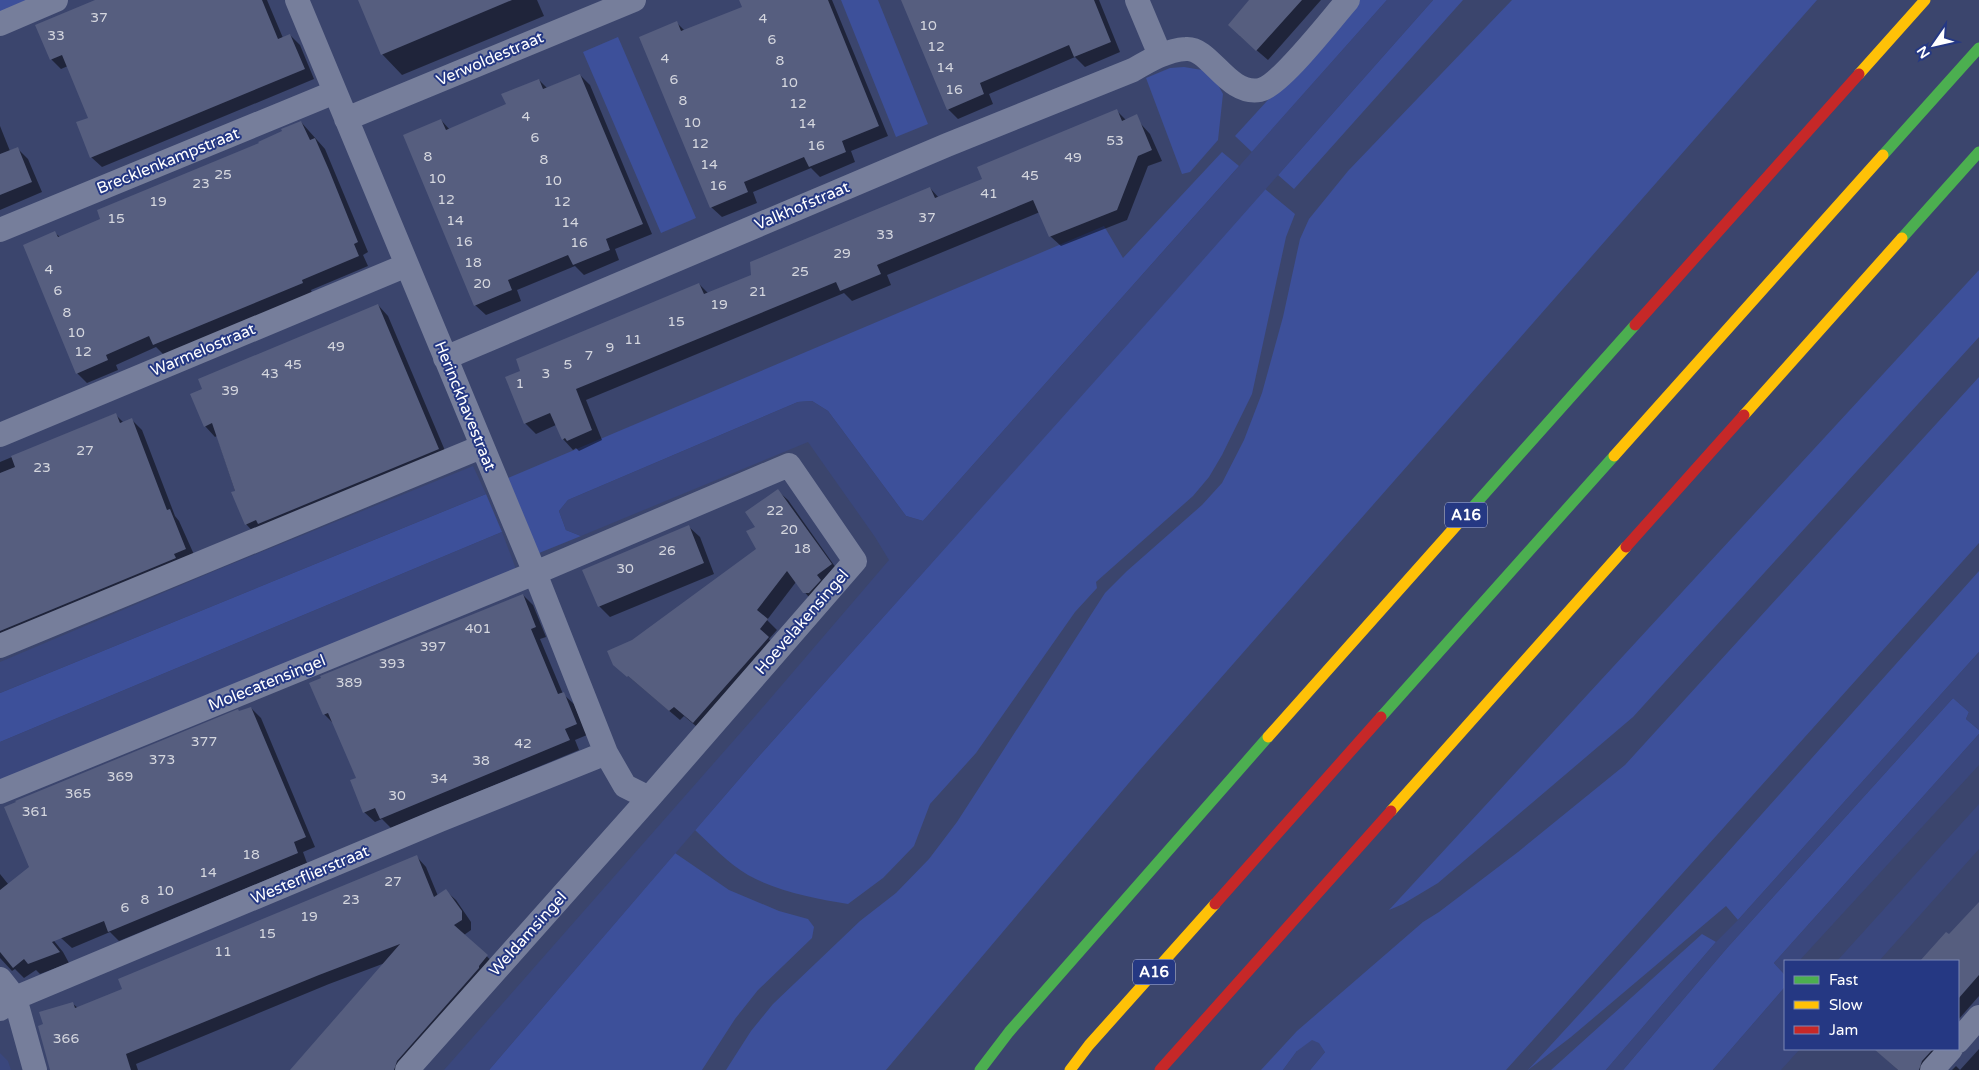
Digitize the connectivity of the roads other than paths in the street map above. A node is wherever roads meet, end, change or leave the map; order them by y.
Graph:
1 (56, 0) edge
2 (297, 0) edge
3 (634, 0) edge
4 (1137, 0) edge
5 (1348, 0) edge
6 (1926, 0) edge
7 (2, 27) edge
8 (1979, 48) edge
9 (1160, 55) junction
10 (335, 92) junction
11 (346, 119) junction
12 (1979, 152) edge
13 (0, 230) edge
14 (406, 265) junction
15 (445, 358) junction
16 (0, 434) edge
17 (481, 447) junction
18 (535, 573) junction
19 (0, 646) edge
20 (606, 754) junction
21 (0, 792) edge
22 (649, 798) junction
23 (0, 979) edge
24 (8, 1003) edge
25 (1979, 1017) edge
26 (1959, 1040) edge
27 (1949, 1050) edge
28 (976, 1067) edge
29 (35, 1070) edge
30 (407, 1070) edge
31 (1070, 1070) edge
32 (1160, 1070) edge
33 (1932, 1070) edge

1 - 7 street
2 - 10 street, Herinckhavestraat
3 - 11 street, Verwoldestraat
4 - 9 street
5 - 9 street, Valkhofstraat
6 - 28 highway, A16
8 - 31 highway, A16
9 - 15 street, Valkhofstraat
10 - 11 street, Herinckhavestraat
10 - 13 street, Brecklenkampstraat
11 - 14 street, Herinckhavestraat
12 - 32 highway
14 - 15 street, Herinckhavestraat
14 - 16 street, Warmelostraat
15 - 17 street, Herinckhavestraat
17 - 18 street, Herinckhavestraat
17 - 19 street
18 - 20 street, Herinckhavestraat
18 - 21 street, Molecatensingel
18 - 22 street, Hoevelakensingel
20 - 22 street, Herinckhavestraat
20 - 24 street, Westerflierstraat
22 - 30 street, Weldamsingel
23 - 24 street
24 - 29 street
25 - 26 street
27 - 33 street

